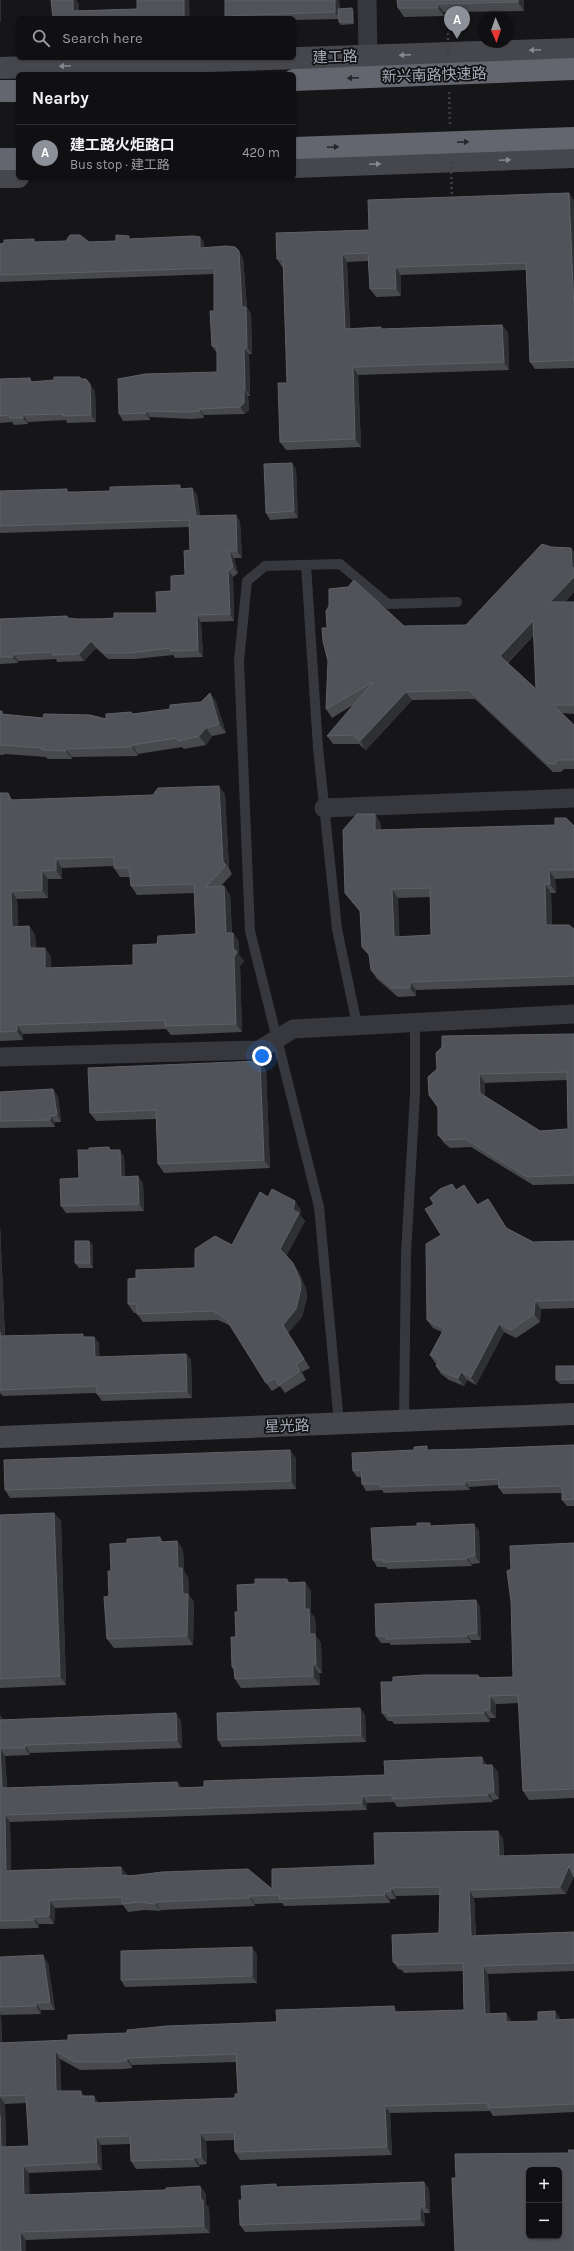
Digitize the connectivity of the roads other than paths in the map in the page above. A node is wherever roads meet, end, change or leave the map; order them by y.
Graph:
1 (367, 0) edge
2 (574, 49) edge
3 (368, 56) junction
4 (296, 58) edge
5 (245, 60) edge
6 (0, 68) edge
7 (574, 69) edge
8 (296, 80) edge
9 (0, 91) edge
10 (16, 91) edge
11 (574, 138) edge
12 (296, 148) edge
13 (574, 157) edge
14 (0, 159) edge
15 (16, 159) edge
16 (296, 167) edge
17 (16, 177) edge
18 (0, 178) edge
19 (306, 565) junction
20 (457, 602) dead end
21 (574, 798) edge
22 (324, 808) junction
23 (574, 1014) edge
24 (415, 1023) junction
25 (357, 1026) junction
26 (277, 1039) junction
27 (0, 1057) edge
28 (574, 1414) edge
29 (404, 1421) junction
30 (339, 1424) junction
31 (0, 1437) edge

1 - 3 street
2 -> 3 main road, 建工路
3 -> 4 main road, 建工路
5 -> 6 main road, 建工路
7 -> 8 highway, 新兴南路快速路, bridge
9 - 10 highway
12 -> 11 highway, bridge
16 -> 13 main road
14 - 15 highway
17 - 18 main road
19 - 20 lane
19 - 22 lane
19 - 26 lane
21 - 22 street
22 - 25 lane
23 - 24 street
24 - 25 street
24 - 29 lane
25 - 26 street
26 - 27 street
26 - 30 lane
28 - 29 main road, 星光路
29 - 30 main road, 星光路
30 - 31 main road, 星光路

